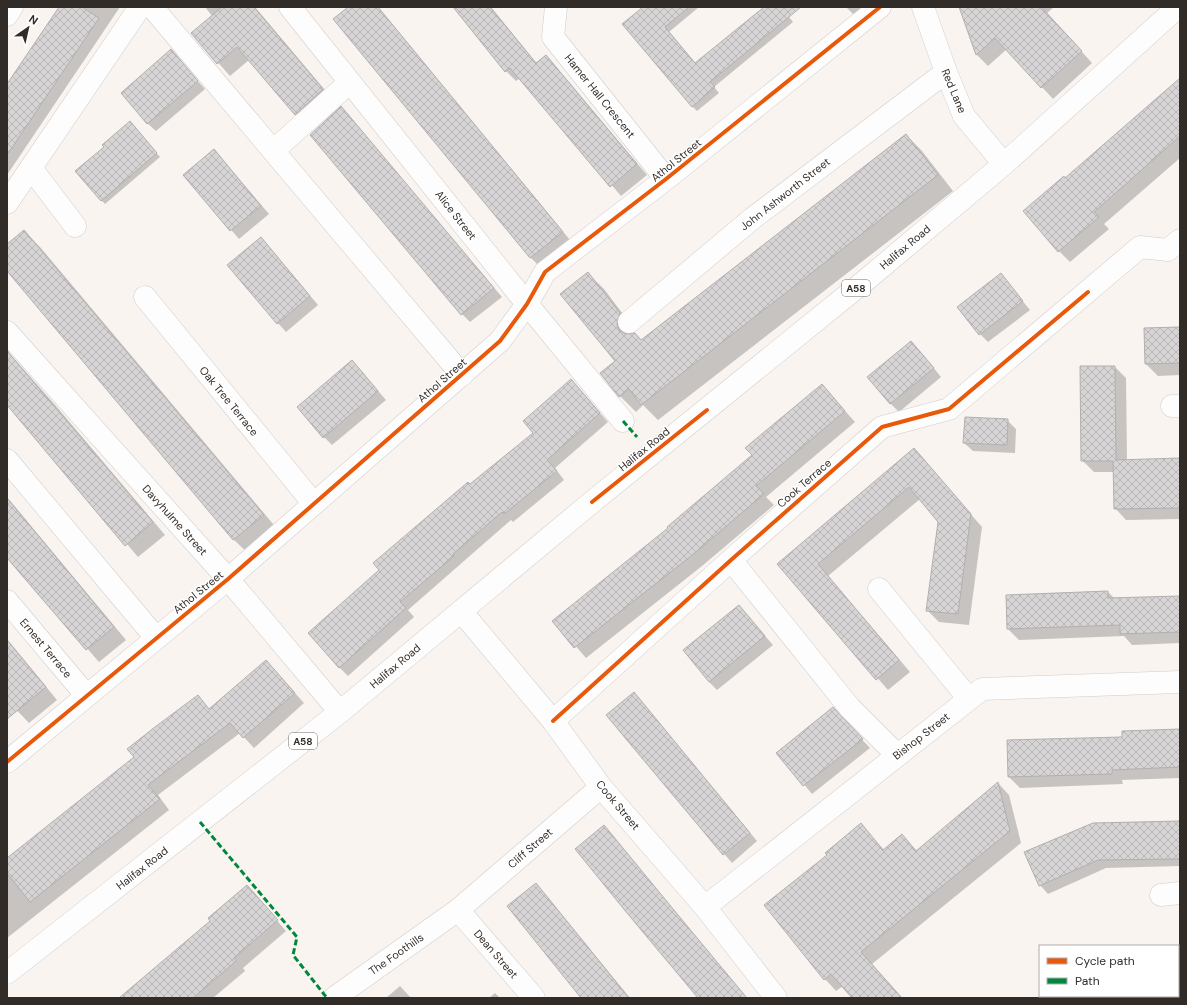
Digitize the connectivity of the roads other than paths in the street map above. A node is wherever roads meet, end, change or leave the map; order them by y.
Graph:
1 (12, 7) edge
2 (140, 7) edge
3 (152, 7) edge
4 (290, 7) edge
5 (556, 7) edge
6 (880, 7) edge
7 (923, 7) edge
8 (1178, 7) edge
9 (7, 15) edge
10 (946, 72) junction
11 (350, 82) junction
12 (273, 151) junction
13 (1004, 164) junction
14 (31, 168) junction
15 (666, 179) junction
16 (7, 203) edge
17 (75, 226) dead end
18 (1174, 245) edge
19 (145, 297) dead end
20 (527, 304) junction
21 (629, 322) dead end
22 (7, 332) edge
23 (462, 375) junction
24 (623, 421) dead end
25 (7, 460) edge
26 (314, 504) junction
27 (731, 560) junction
28 (228, 579) junction
29 (879, 589) dead end
30 (7, 601) edge
31 (461, 611) junction
32 (156, 638) junction
33 (1180, 682) edge
34 (86, 695) junction
35 (969, 699) junction
36 (340, 712) junction
37 (553, 721) junction
38 (898, 755) junction
39 (8, 757) edge
40 (601, 787) junction
41 (705, 907) junction
42 (458, 910) junction
43 (7, 974) edge
44 (334, 998) edge
45 (534, 998) edge
46 (776, 998) edge

1 - 9 main road
2 - 14 main road
3 - 12 main road
4 - 11 main road, Alice Street
5 - 15 main road, Hamer Hall Crescent
6 - 15 main road, Athol Street
7 - 10 main road, Red Lane
8 - 13 main road, Halifax Road / A58
10 - 13 main road, Red Lane
10 - 21 main road, John Ashworth Street
11 - 12 main road
11 - 20 main road, Alice Street
12 - 23 main road
13 - 31 main road, Halifax Road / A58
14 - 16 main road
14 - 17 main road
15 - 20 main road, Athol Street
18 - 27 main road, Cook Terrace
19 - 26 main road, Oak Tree Terrace
20 - 23 main road, Athol Street
20 - 24 main road, Alice Street
22 - 28 main road, Davyhulme Street
23 - 26 main road, Athol Street
25 - 32 main road
26 - 28 main road, Athol Street
27 - 37 main road, Cook Terrace
27 - 38 main road
28 - 32 main road, Athol Street
28 - 36 main road, Davyhulme Street
29 - 35 main road
30 - 34 main road, Ernest Terrace
31 - 36 main road, Halifax Road / A58
31 - 37 main road, Cook Street
32 - 34 main road, Athol Street
33 - 35 main road, Bishop Street
34 - 39 main road, Athol Street
35 - 38 main road, Bishop Street
36 - 43 main road, Halifax Road / A58
37 - 40 main road, Cook Street
38 - 41 main road, Bishop Street
40 - 41 main road, Cook Street
40 - 42 main road, Cliff Street
41 - 46 main road, Cook Street
42 - 44 main road, The Foothills
42 - 45 main road, Dean Street

